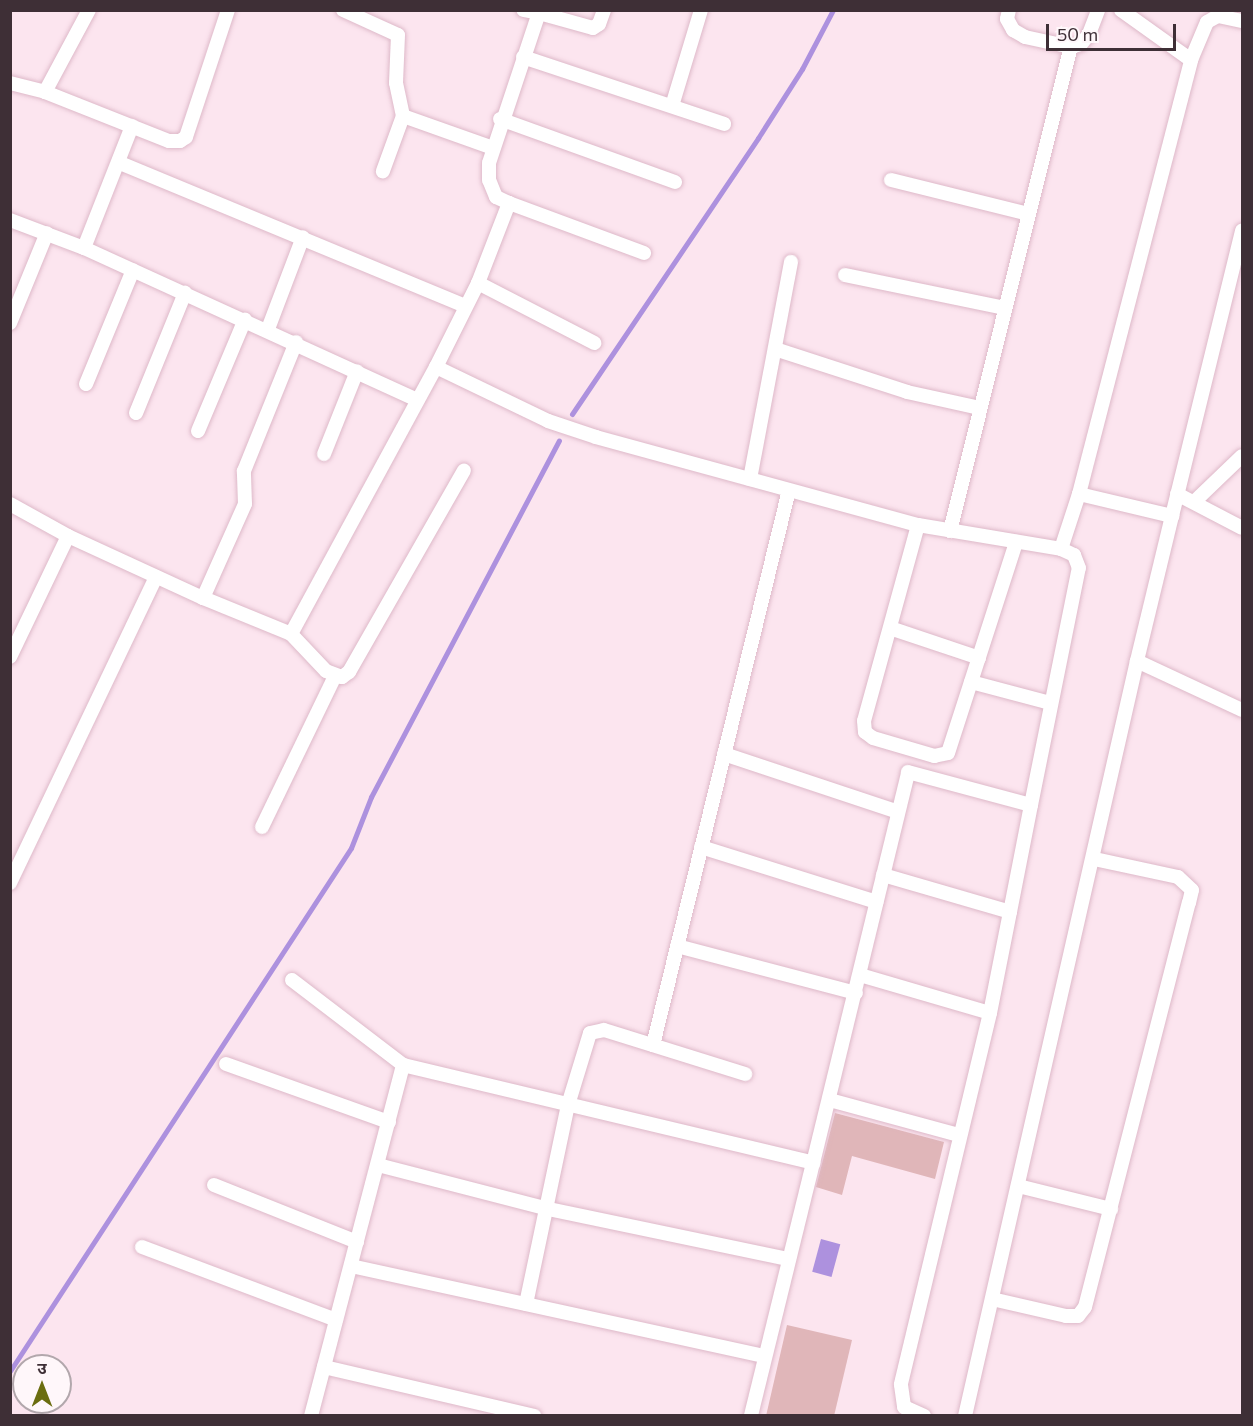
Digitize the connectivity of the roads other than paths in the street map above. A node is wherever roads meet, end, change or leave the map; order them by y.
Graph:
1 (89, 10) edge
2 (228, 10) edge
3 (343, 10) edge
4 (523, 10) edge
5 (604, 10) edge
6 (701, 10) edge
7 (1009, 10) edge
8 (1098, 10) edge
9 (1121, 10) edge
10 (539, 13) junction
11 (1242, 21) edge
12 (1071, 46) junction
13 (523, 57) junction
14 (1191, 60) junction
15 (10, 83) edge
16 (45, 92) junction
17 (672, 106) junction
18 (403, 116) junction
19 (500, 119) junction
20 (724, 124) dead end
21 (132, 126) junction
22 (492, 148) junction
23 (120, 163) junction
24 (383, 171) dead end
25 (891, 180) dead end
26 (675, 182) dead end
27 (509, 203) junction
28 (1028, 214) junction
29 (10, 220) edge
30 (1242, 230) edge
31 (46, 234) junction
32 (303, 237) junction
33 (84, 248) junction
34 (644, 252) dead end
35 (792, 262) dead end
36 (132, 270) junction
37 (845, 275) dead end
38 (478, 283) junction
39 (185, 294) junction
40 (465, 306) junction
41 (1005, 308) junction
42 (245, 319) junction
43 (10, 323) edge
44 (268, 329) junction
45 (296, 342) junction
46 (594, 343) dead end
47 (775, 349) junction
48 (436, 367) junction
49 (357, 371) junction
50 (86, 384) dead end
51 (417, 400) junction
52 (980, 408) junction
53 (136, 413) dead end
54 (198, 431) dead end
55 (324, 454) dead end
56 (1242, 456) edge
57 (464, 470) dead end
58 (750, 479) junction
59 (789, 490) junction
60 (1079, 494) junction
61 (1177, 494) junction
62 (1194, 502) junction
63 (10, 504) edge
64 (1172, 516) junction
65 (918, 525) junction
66 (1242, 528) edge
67 (950, 531) junction
68 (68, 536) junction
69 (1016, 542) junction
70 (1061, 549) junction
71 (156, 577) junction
72 (203, 598) junction
73 (890, 628) junction
74 (291, 634) junction
75 (10, 657) edge
76 (979, 658) junction
77 (1137, 661) junction
78 (335, 676) junction
79 (971, 682) junction
80 (1050, 703) junction
81 (1242, 710) edge
82 (913, 750) junction
83 (724, 754) junction
84 (908, 772) junction
85 (1030, 805) junction
86 (898, 812) junction
87 (262, 827) dead end
88 (701, 847) junction
89 (1095, 859) junction
90 (883, 875) junction
91 (10, 883) edge
92 (877, 902) junction
93 (1010, 912) junction
94 (677, 946) junction
95 (860, 975) junction
96 (292, 980) dead end
97 (856, 993) junction
98 (990, 1013) junction
99 (652, 1045) junction
100 (226, 1064) dead end
101 (403, 1065) junction
102 (745, 1074) dead end
103 (830, 1100) junction
104 (568, 1105) junction
105 (389, 1122) junction
106 (959, 1135) junction
107 (813, 1163) junction
108 (378, 1165) junction
109 (214, 1185) dead end
110 (1018, 1186) junction
111 (544, 1208) junction
112 (1111, 1209) junction
113 (357, 1242) junction
114 (142, 1247) dead end
115 (789, 1258) junction
116 (351, 1266) junction
117 (992, 1299) junction
118 (526, 1304) junction
119 (336, 1320) junction
120 (763, 1356) junction
121 (324, 1367) junction
122 (311, 1416) edge
123 (534, 1416) edge
124 (751, 1416) edge
125 (924, 1416) edge
126 (965, 1416) edge

1 - 16 street
2 - 21 street
3 - 18 street
4 - 10 street
5 - 10 street
6 - 17 street
7 - 12 street
8 - 12 street
9 - 14 street
10 - 13 street
11 - 14 street
12 - 28 street
13 - 17 street
13 - 19 street
14 - 60 street
15 - 16 street
16 - 21 street
17 - 20 street
18 - 22 street
18 - 24 street
19 - 22 street
19 - 26 street
21 - 23 street
22 - 27 street
23 - 32 street
23 - 33 street
25 - 28 street
27 - 34 street
27 - 38 street
28 - 41 street
29 - 31 street
30 - 61 street
31 - 33 street
31 - 43 street
32 - 40 street
32 - 44 street
33 - 36 street
35 - 47 street
36 - 39 street
36 - 50 street
37 - 41 street
38 - 40 street
38 - 46 street
39 - 42 street
39 - 53 street
40 - 48 street
41 - 52 street
42 - 44 street
42 - 54 street
44 - 45 street
45 - 49 street
45 - 72 street
47 - 52 street
47 - 58 street
48 - 51 street
48 - 58 street
49 - 51 street
49 - 55 street
51 - 74 street
52 - 67 street
56 - 62 street
57 - 78 street
58 - 59 street
59 - 65 street
59 - 83 street
60 - 64 street
60 - 70 street
61 - 62 street
61 - 64 street
62 - 66 street
63 - 68 street
64 - 77 street
65 - 67 street
65 - 73 street
67 - 69 street
68 - 71 street
68 - 75 street
69 - 70 street
69 - 76 street
70 - 80 street
71 - 72 street
71 - 91 street
72 - 74 street
73 - 76 street
73 - 82 street
74 - 78 street
76 - 79 street
77 - 81 street
77 - 89 street
78 - 87 street
79 - 80 street
79 - 82 street
80 - 85 street
82 - 84 street
83 - 86 street
83 - 88 street
84 - 85 street
84 - 86 street
85 - 93 street
86 - 90 street
88 - 92 street
88 - 94 street
89 - 110 street
89 - 112 street
90 - 92 street
90 - 93 street
92 - 95 street
93 - 98 street
94 - 97 street
94 - 99 street
95 - 97 street
95 - 98 street
96 - 101 street
97 - 103 street
98 - 106 street
99 - 102 street
99 - 104 street
100 - 105 street
101 - 104 street
101 - 105 street
103 - 106 street
103 - 107 street
104 - 107 street
104 - 111 street
105 - 108 street
106 - 125 street
107 - 115 street
108 - 111 street
108 - 113 street
109 - 113 street
110 - 112 street
110 - 117 street
111 - 115 street
111 - 118 street
112 - 117 street
113 - 116 street
114 - 119 street
115 - 120 street
116 - 118 street
116 - 119 street
117 - 126 street
118 - 120 street
119 - 121 street
120 - 124 street
121 - 122 street
121 - 123 street

